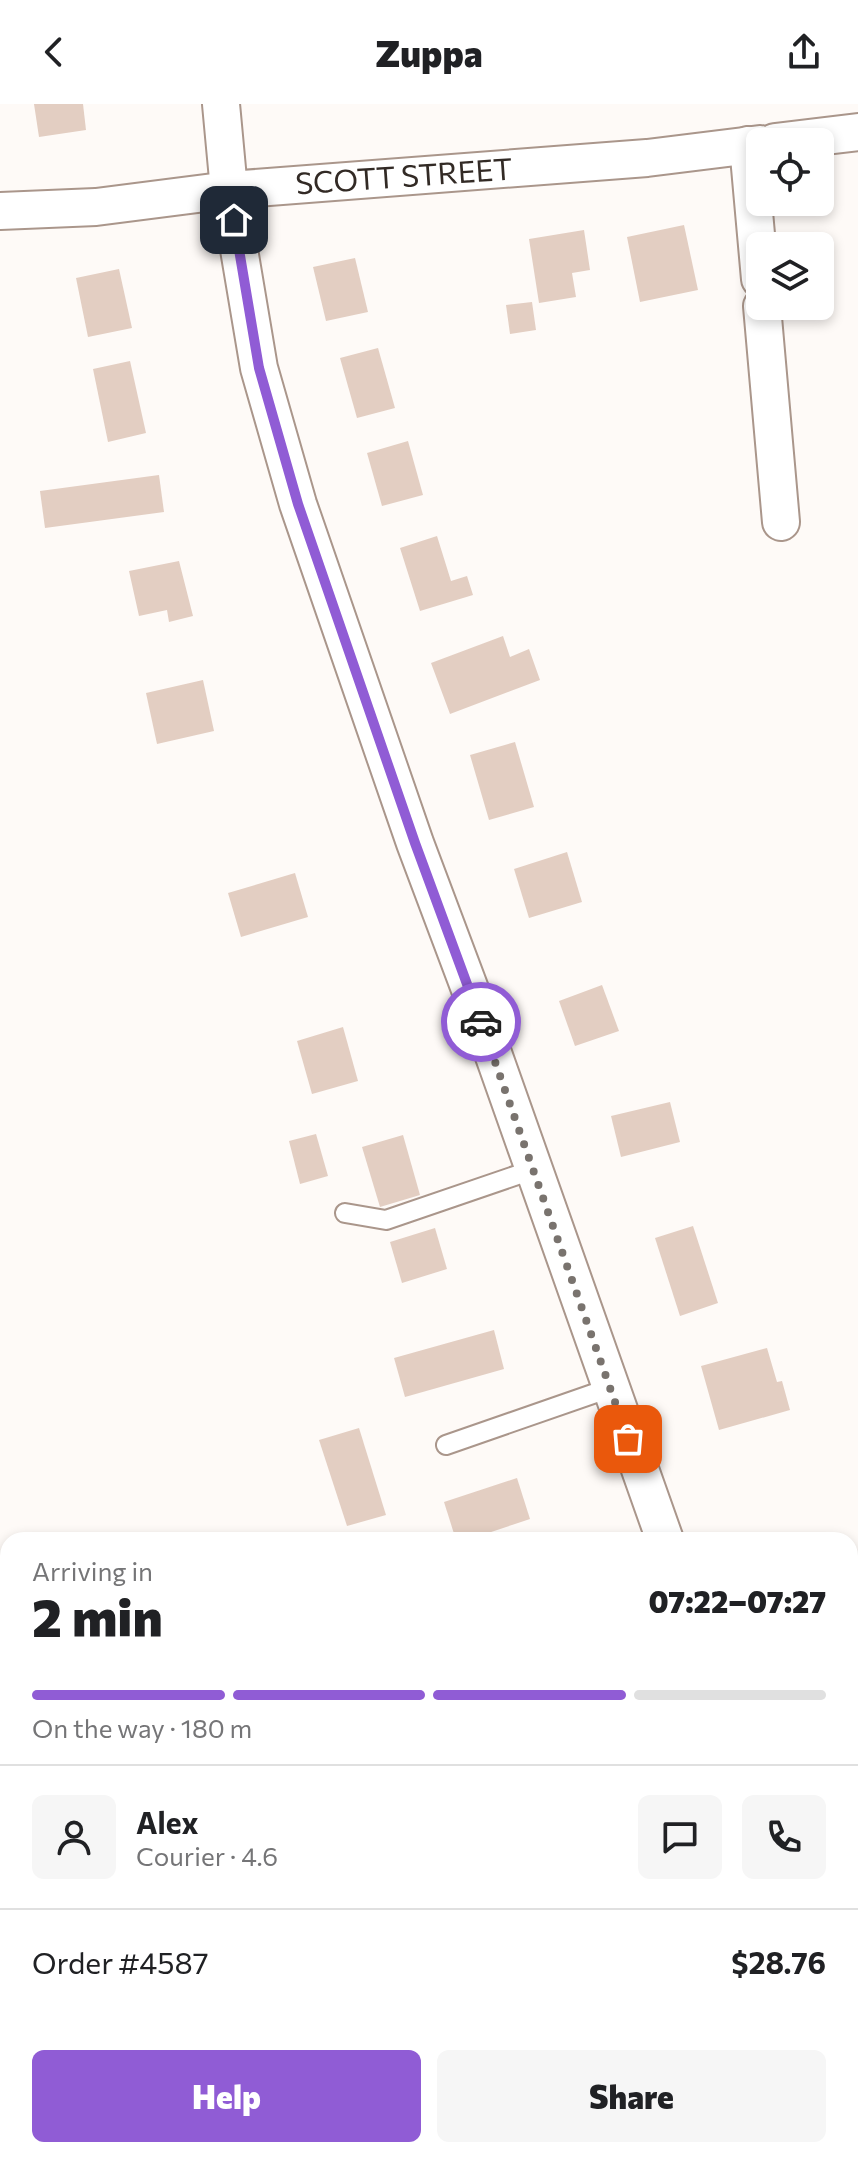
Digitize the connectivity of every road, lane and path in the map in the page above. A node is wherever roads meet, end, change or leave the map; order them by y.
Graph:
1 (221, 104) edge
2 (858, 132) edge
3 (834, 135) edge
4 (746, 146) edge
5 (229, 190) junction
6 (0, 211) edge
7 (763, 320) edge
8 (781, 522) dead end
9 (532, 1170) junction
10 (345, 1213) dead end
11 (610, 1388) junction
12 (446, 1445) dead end
13 (662, 1532) edge

1 - 5 street
2 - 3 street, SCOTT STREET
4 - 5 street, SCOTT STREET
5 - 6 street, SCOTT STREET
5 - 9 street
7 - 8 street
9 - 10 lane
9 - 11 street
11 - 12 lane
11 - 13 street

